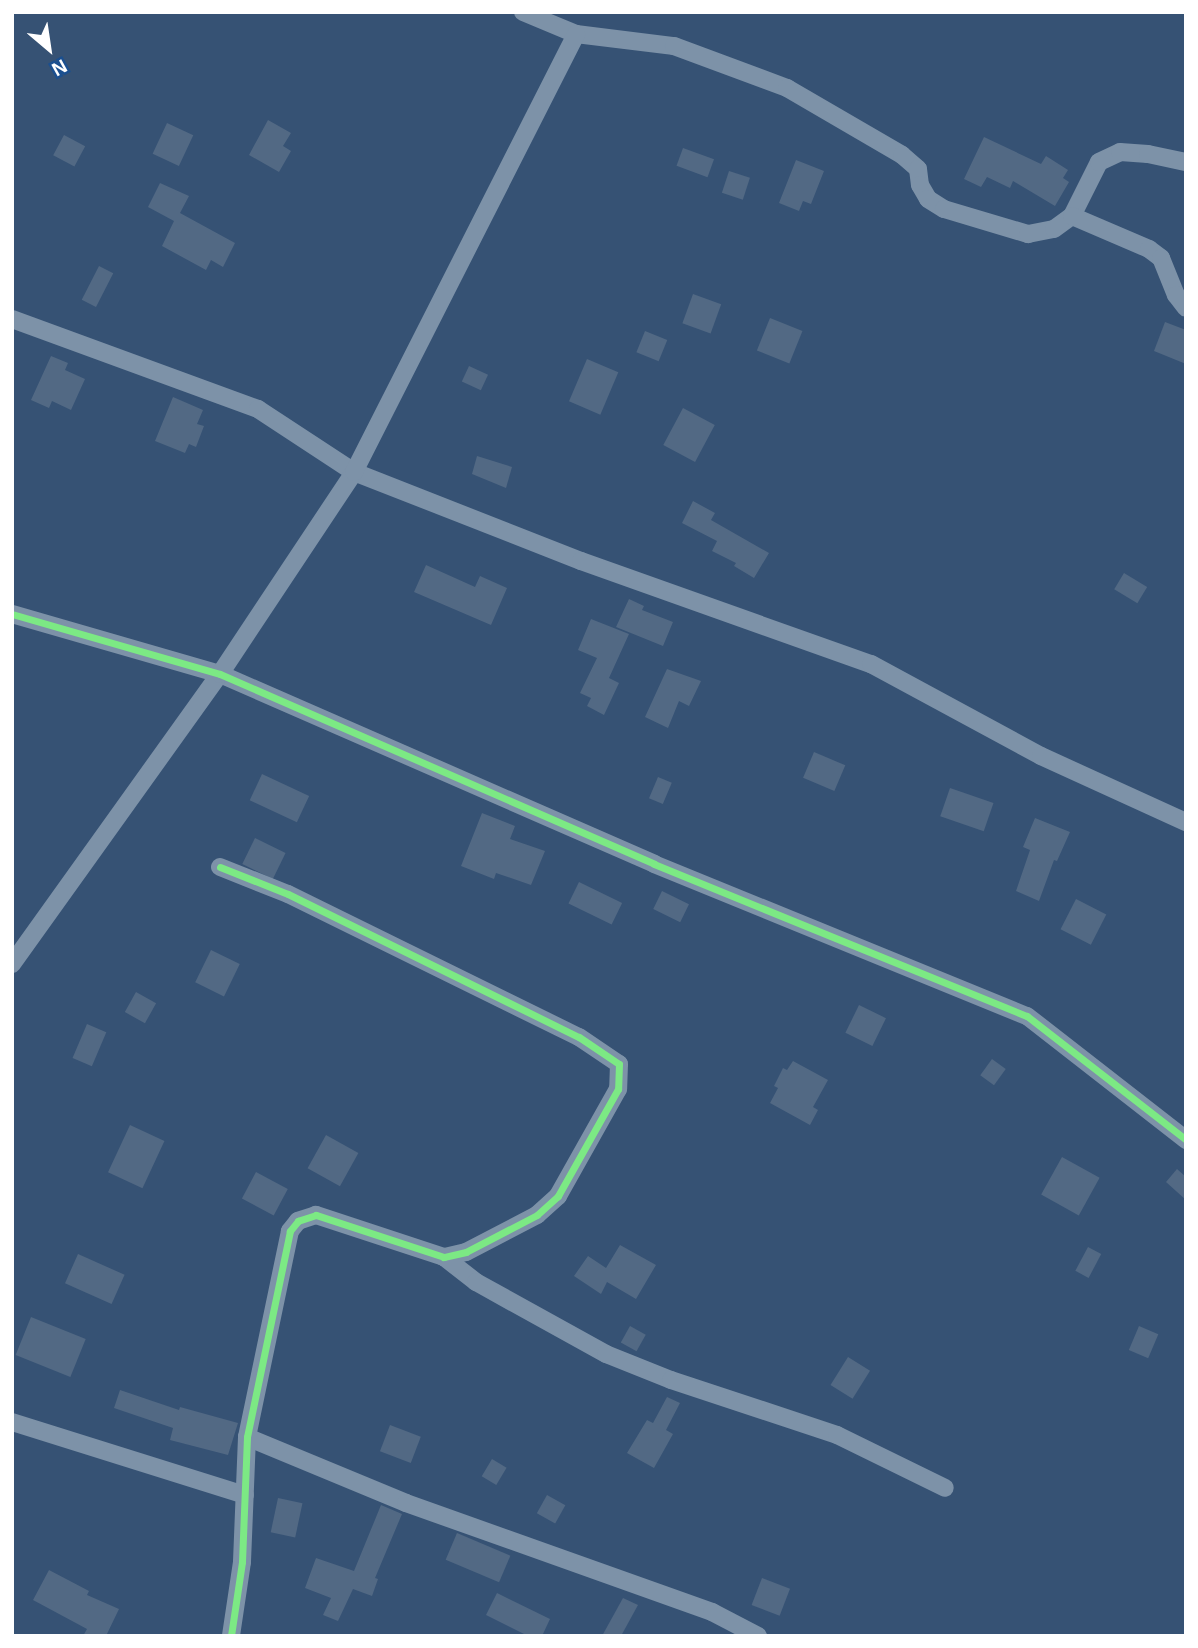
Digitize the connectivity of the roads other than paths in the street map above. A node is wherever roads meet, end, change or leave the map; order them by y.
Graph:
1 (523, 12) edge
2 (576, 34) junction
3 (1186, 162) edge
4 (1072, 216) junction
5 (1186, 308) edge
6 (12, 319) edge
7 (354, 472) junction
8 (12, 614) edge
9 (219, 674) junction
10 (1186, 822) edge
11 (220, 867) dead end
12 (12, 964) edge
13 (1186, 1140) edge
14 (444, 1257) junction
15 (12, 1422) edge
16 (247, 1437) junction
17 (945, 1488) dead end
18 (245, 1495) junction
19 (233, 1635) edge
20 (758, 1636) edge

1 - 2 street
2 - 4 street
2 - 7 street
3 - 4 street
4 - 5 street
6 - 7 street
7 - 9 street
7 - 10 street
8 - 9 street
9 - 12 street
9 - 13 street
11 - 14 street
14 - 16 street
14 - 17 street
15 - 18 street
16 - 18 street
16 - 20 street
18 - 19 street

